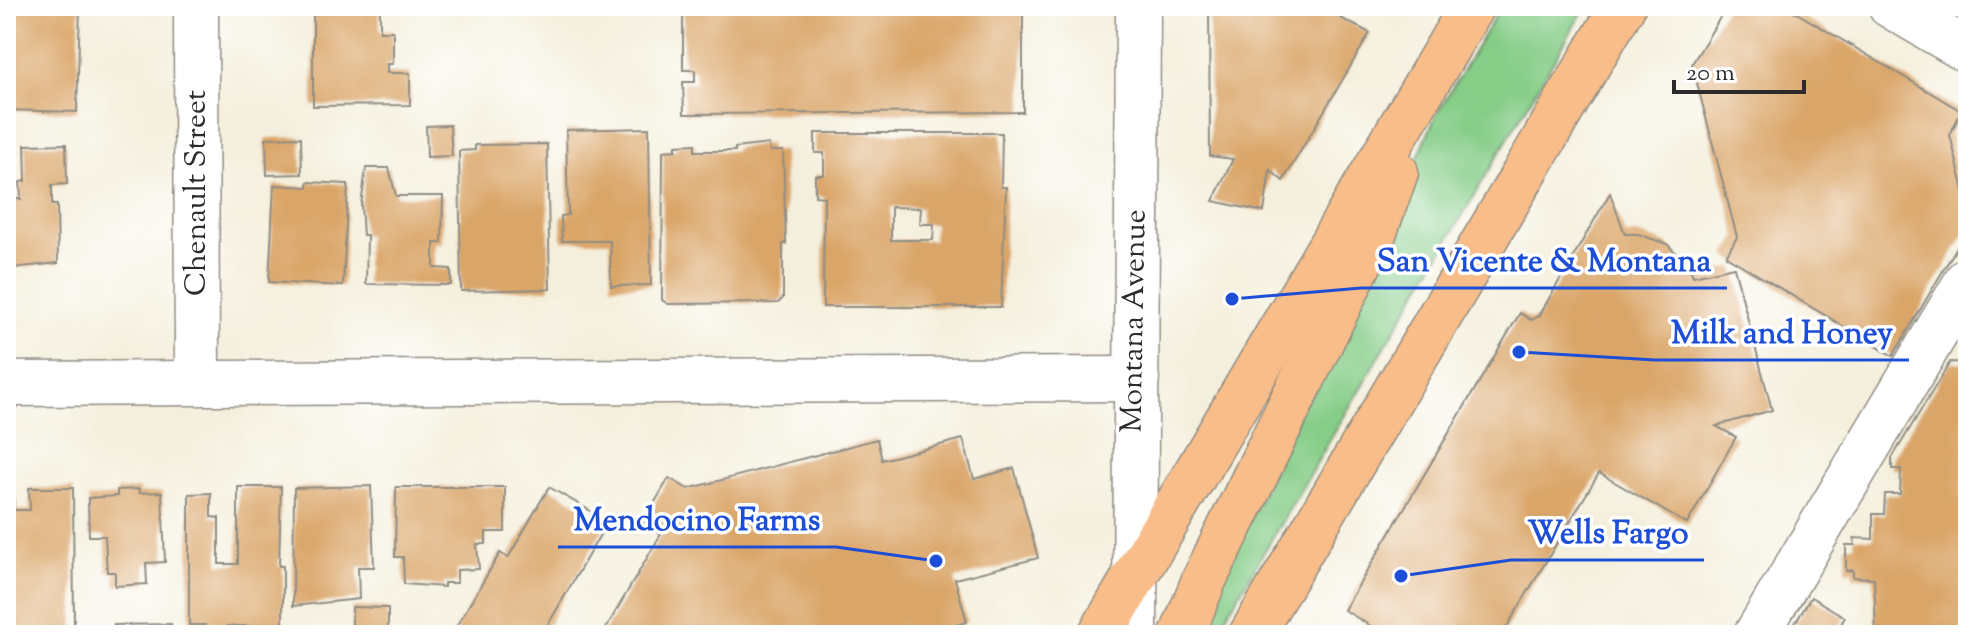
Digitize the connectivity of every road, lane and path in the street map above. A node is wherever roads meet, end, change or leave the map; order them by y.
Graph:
1 (196, 6) edge
2 (1138, 6) edge
3 (1472, 6) edge
4 (1623, 6) edge
5 (1891, 6) edge
6 (1968, 51) edge
7 (1425, 87) junction
8 (1968, 279) edge
9 (1137, 379) junction
10 (197, 380) junction
11 (6, 384) edge
12 (1135, 573) junction
13 (1263, 631) edge
14 (1100, 635) edge
15 (1123, 635) edge
16 (1135, 635) edge
17 (1182, 635) edge
18 (1756, 635) edge

1 - 10 street, Chenault Street
2 - 9 street, Montana Avenue
3 - 7 main road
4 - 13 main road
5 - 6 street
7 - 12 main road
7 - 17 main road
8 - 18 street
9 - 10 street
9 - 12 street, Montana Avenue
10 - 11 street
12 - 14 main road
12 - 15 main road
12 - 16 street, Montana Avenue

